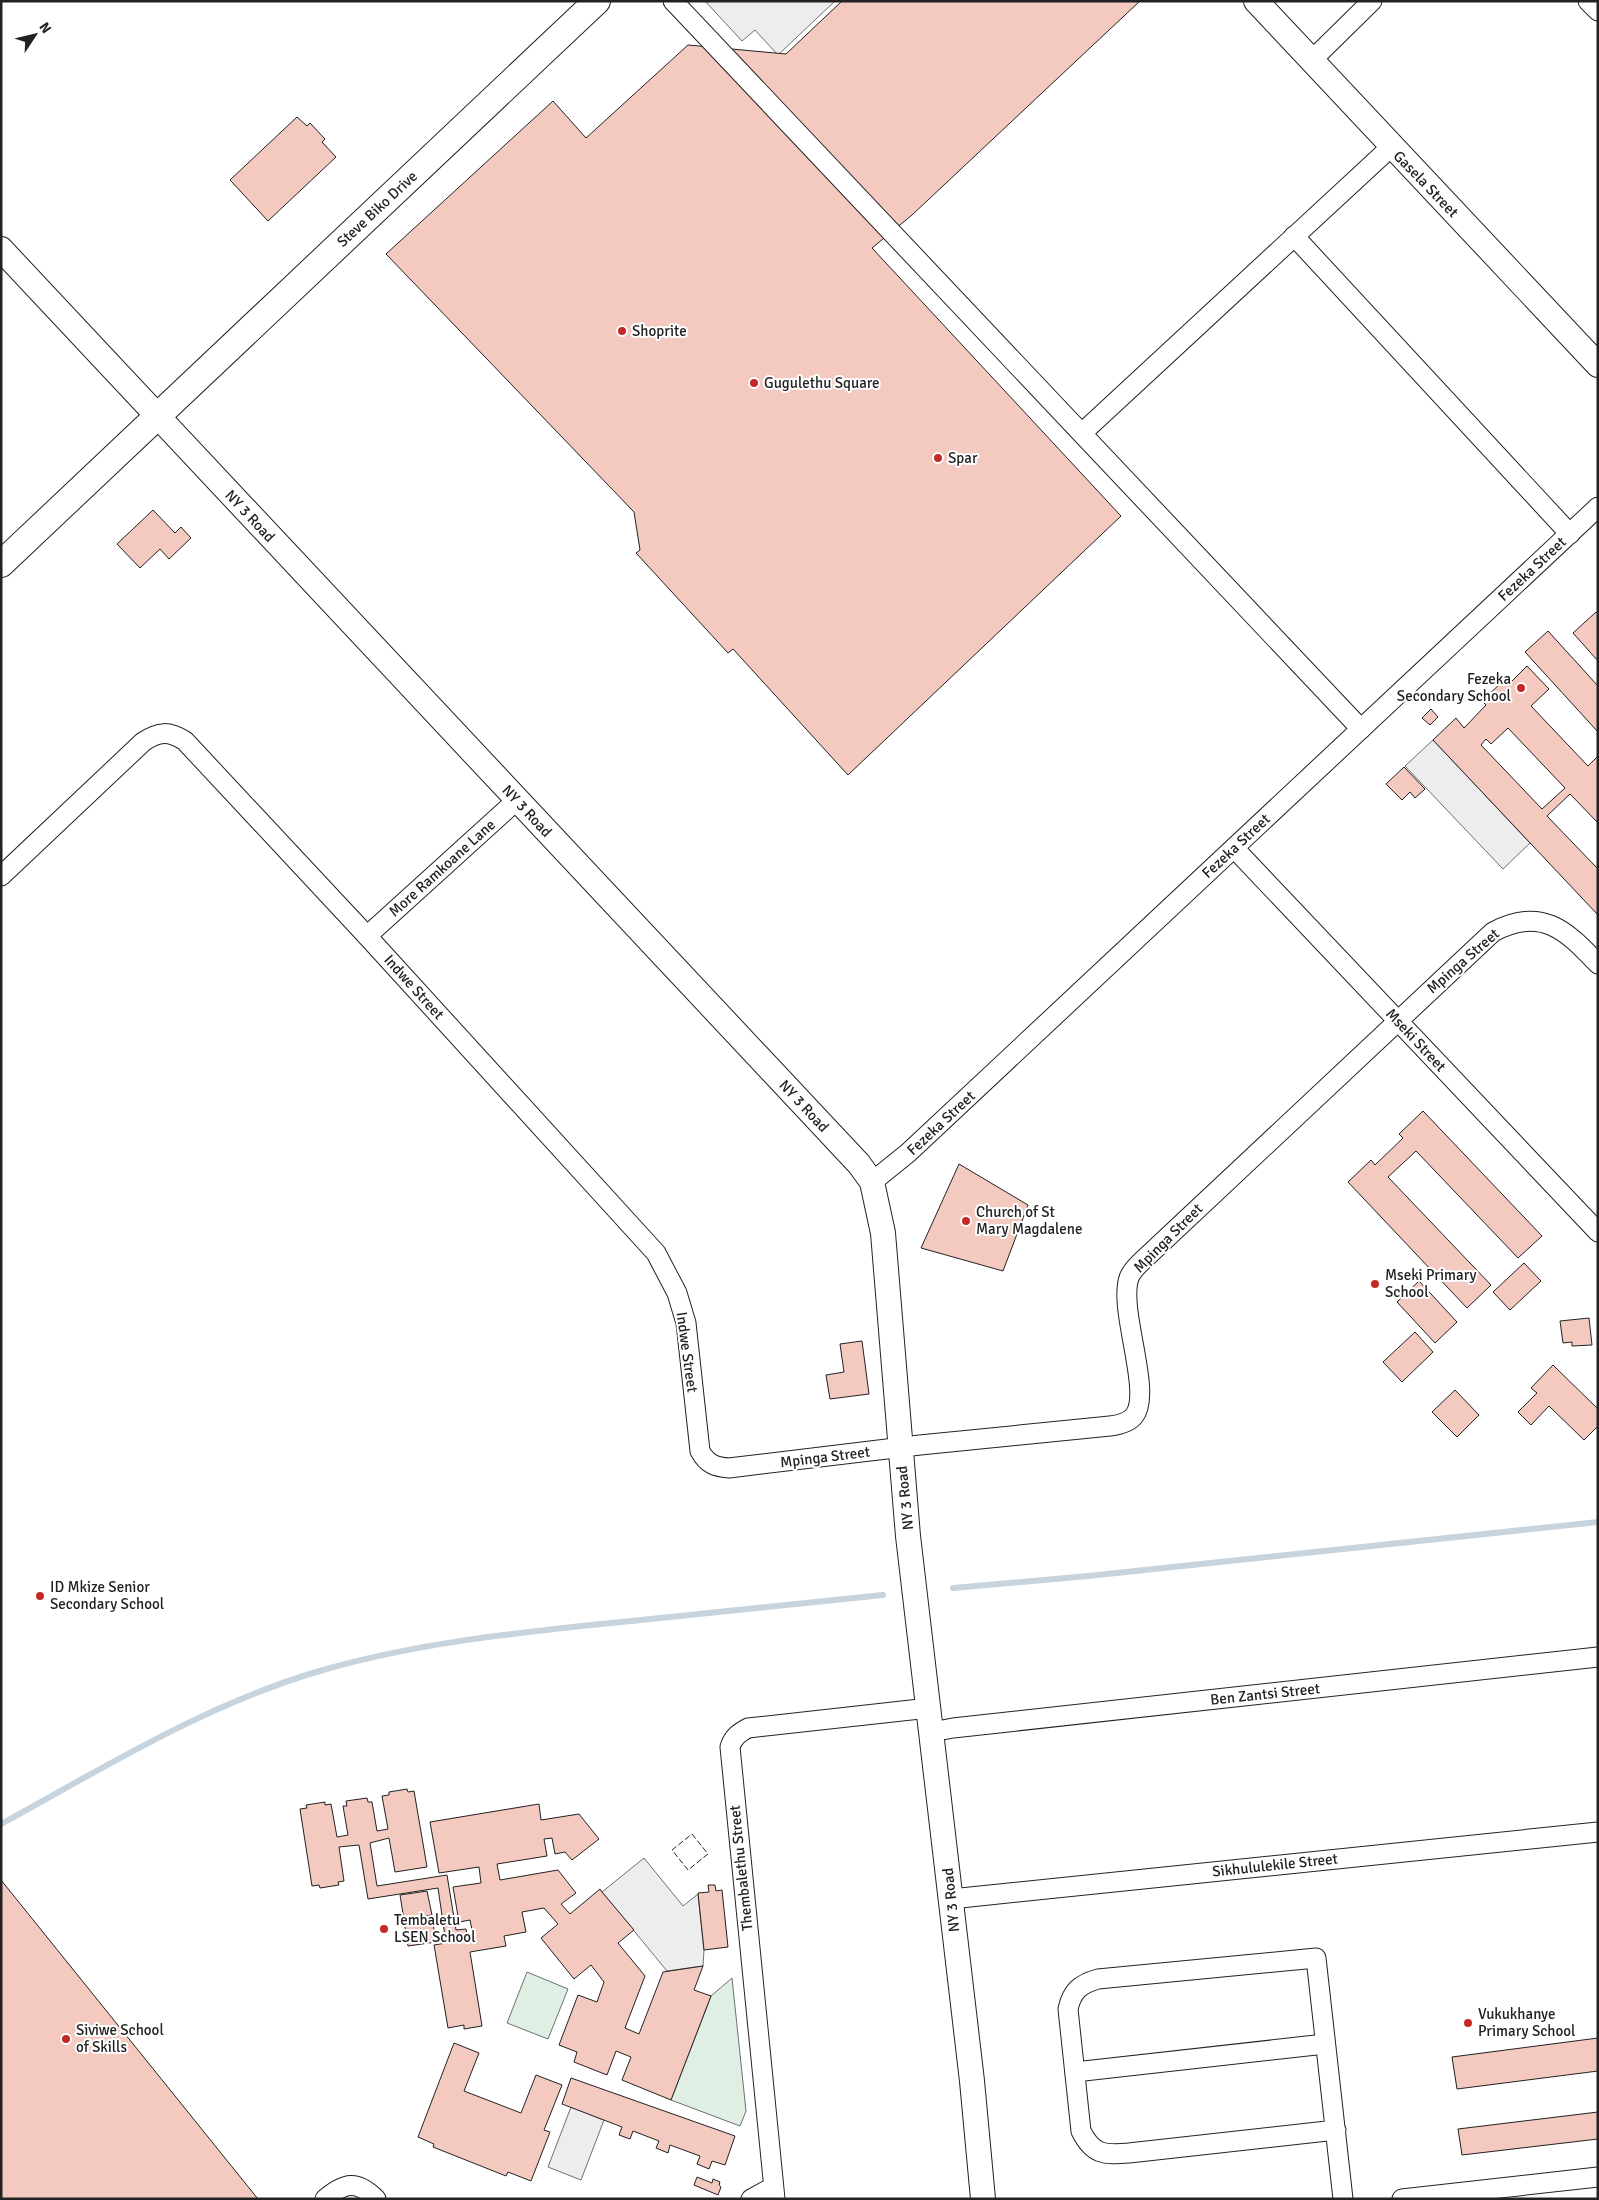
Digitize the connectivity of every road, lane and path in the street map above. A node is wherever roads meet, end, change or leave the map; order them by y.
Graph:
1 (597, 1) edge
2 (673, 1) edge
3 (1256, 1) edge
4 (1372, 1) edge
5 (1588, 1) edge
6 (1598, 11) edge
7 (1312, 60) junction
8 (1391, 146) junction
9 (1294, 236) junction
10 (1, 249) edge
11 (1598, 365) edge
12 (157, 417) junction
13 (1082, 433) junction
14 (1598, 507) edge
15 (1570, 534) junction
16 (1, 564) edge
17 (1361, 729) junction
18 (517, 800) junction
19 (1234, 848) junction
20 (1, 876) edge
21 (367, 936) junction
22 (1598, 964) edge
23 (1397, 1021) junction
24 (872, 1182) junction
25 (1598, 1232) edge
26 (900, 1448) junction
27 (708, 1462) joint
28 (1598, 1657) edge
29 (929, 1708) junction
30 (932, 1732) junction
31 (1598, 1832) edge
32 (951, 1899) junction
33 (1325, 2044) junction
34 (1074, 2072) junction
35 (1336, 2130) junction
36 (1598, 2177) edge
37 (774, 2193) edge
38 (331, 2194) edge
39 (376, 2199) edge
40 (751, 2199) edge
41 (983, 2199) edge
42 (1343, 2199) edge
43 (1402, 2199) edge

1 - 12 main road, Steve Biko Drive
2 - 13 street
3 - 7 street, Gasela Street
4 - 7 street
5 - 6 street
7 - 8 street, Gasela Street
8 - 9 street
8 - 11 street, Gasela Street
9 - 13 street
9 - 15 street
10 - 12 street, NY 3 Road
12 - 16 main road, Steve Biko Drive
12 - 18 street, NY 3 Road
13 - 17 street
14 - 15 street, Fezeka Street
15 - 17 street, Fezeka Street
17 - 19 street, Fezeka Street
18 - 21 street, More Ramkoane Lane
18 - 24 street, NY 3 Road
19 - 23 street, Mseki Street
19 - 24 street, Fezeka Street
20 - 21 street, Indwe Street
21 - 27 street, Indwe Street
22 - 23 street, Mpinga Street
23 - 25 street, Mseki Street
23 - 26 street, Mpinga Street
24 - 26 street, NY 3 Road
26 - 27 street, Mpinga Street
26 - 29 street, NY 3 Road
28 - 30 street, Ben Zantsi Street
29 - 30 street, NY 3 Road
29 - 37 street, Thembalethu Street
30 - 32 street, NY 3 Road
31 - 32 street, Sikhululekile Street
32 - 41 street, NY 3 Road
33 - 34 street
33 - 34 street
33 - 35 street
34 - 35 street
35 - 42 street
36 - 43 street
37 - 40 street
38 - 39 street

